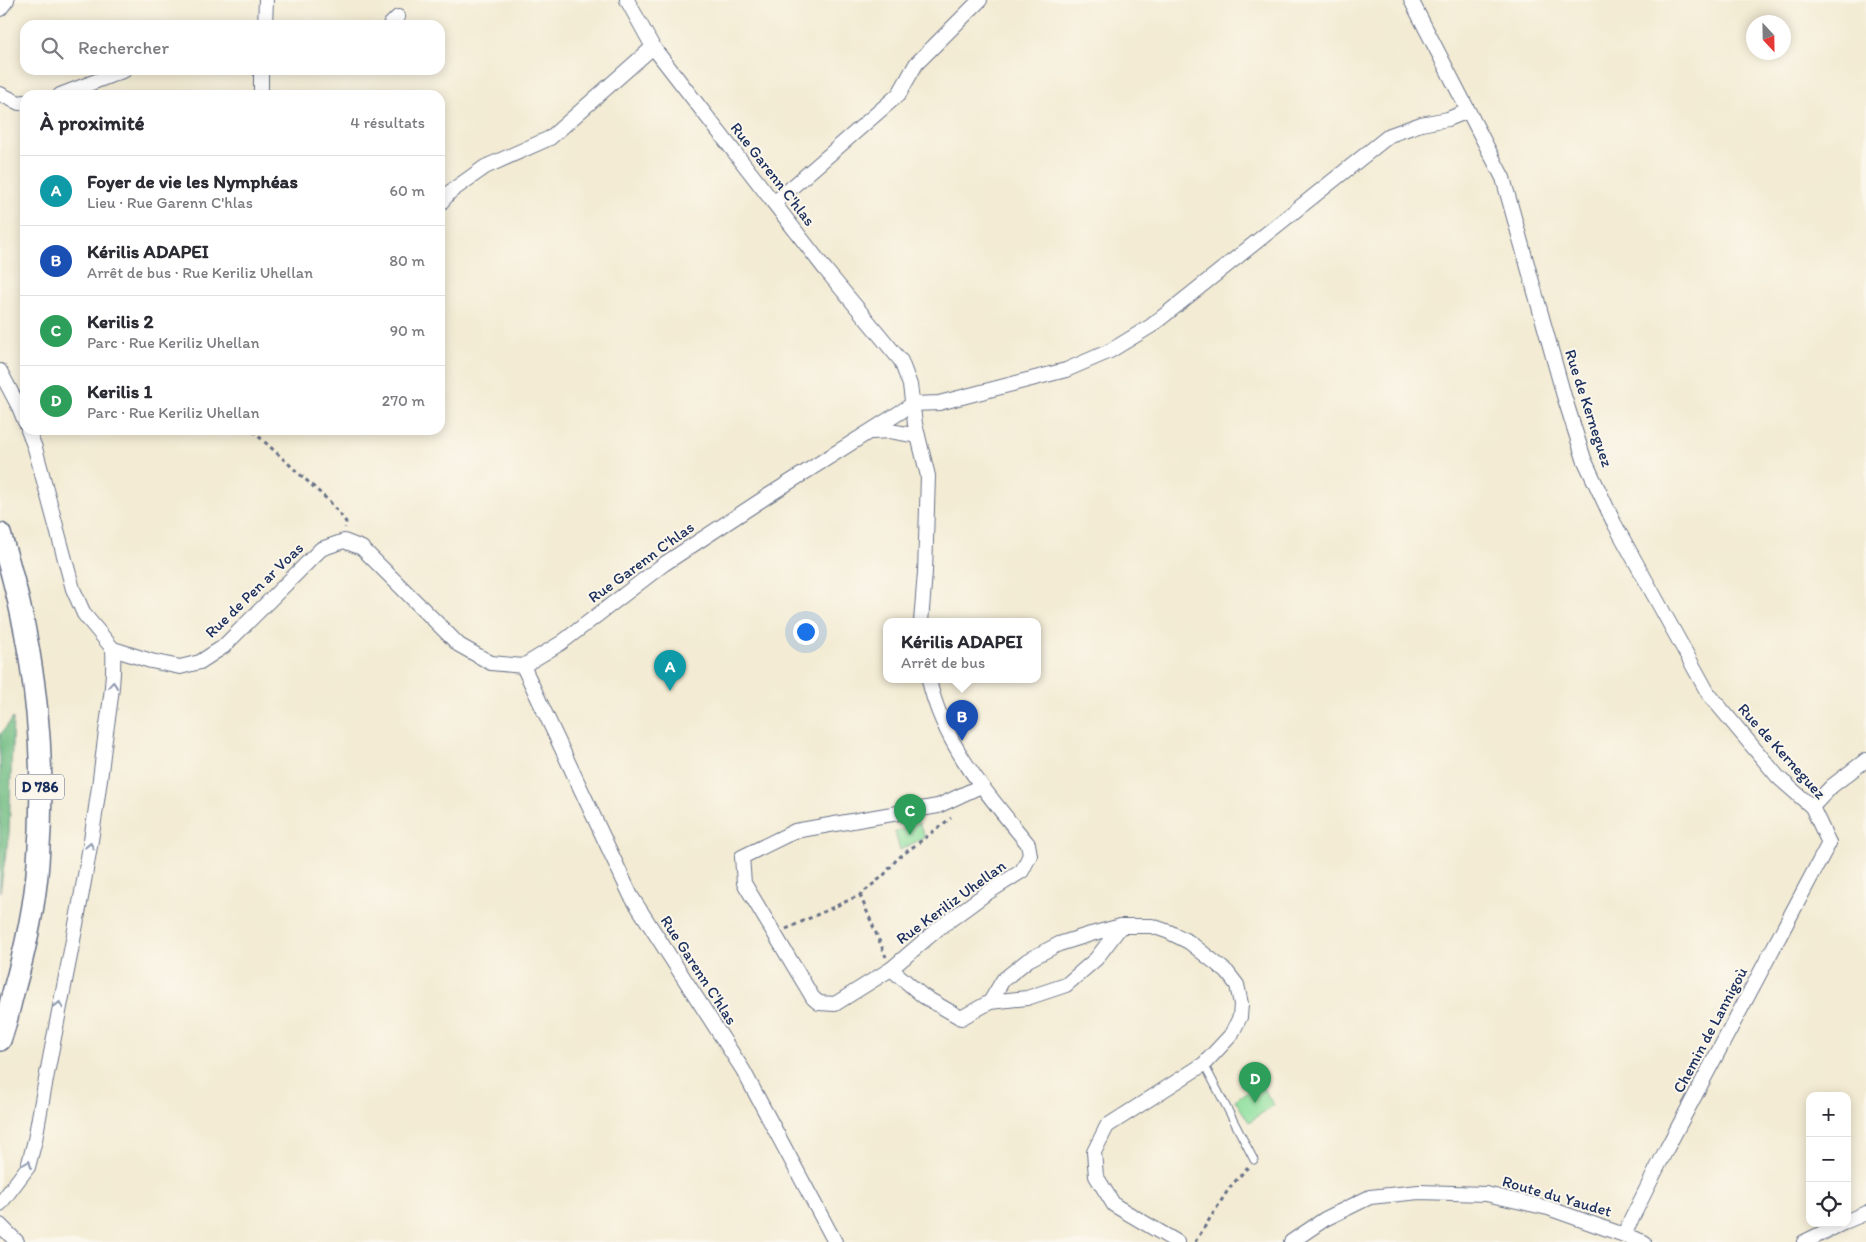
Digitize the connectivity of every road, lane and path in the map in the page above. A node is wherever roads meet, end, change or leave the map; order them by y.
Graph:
1 (7, 0) edge
2 (266, 0) edge
3 (627, 0) edge
4 (980, 0) edge
5 (1412, 0) edge
6 (0, 9) edge
7 (265, 20) edge
8 (653, 47) junction
9 (115, 75) edge
10 (261, 75) edge
11 (83, 90) edge
12 (261, 90) edge
13 (0, 94) edge
14 (20, 103) edge
15 (1468, 111) junction
16 (445, 198) edge
17 (774, 204) junction
18 (0, 371) edge
19 (913, 404) junction
20 (20, 410) edge
21 (869, 432) junction
22 (30, 435) edge
23 (257, 435) edge
24 (918, 436) junction
25 (0, 534) edge
26 (344, 541) junction
27 (921, 618) edge
28 (113, 649) junction
29 (523, 666) junction
30 (930, 683) edge
31 (1866, 760) edge
32 (981, 786) junction
33 (955, 798) junction
34 (1812, 807) junction
35 (1829, 842) joint
36 (860, 895) junction
37 (1121, 926) junction
38 (774, 934) junction
39 (891, 969) junction
40 (990, 1002) junction
41 (0, 1040) edge
42 (1204, 1064) junction
43 (1254, 1160) joint
44 (0, 1204) edge
45 (1866, 1213) edge
46 (1851, 1219) edge
47 (0, 1224) edge
48 (1835, 1227) edge
49 (1624, 1234) junction
50 (17, 1242) edge
51 (835, 1242) edge
52 (1177, 1242) edge
53 (1195, 1242) edge
54 (1292, 1242) edge
55 (1644, 1242) edge
56 (1804, 1242) edge

1 - 6 street
2 - 7 street
3 - 8 street, Rue Garenn C'hlas
4 - 17 street
5 - 15 street, Rue de Kerneguez
8 - 16 street
8 - 17 street, Rue Garenn C'hlas
9 - 11 street
10 - 12 street
13 - 14 street
15 - 19 street
15 - 34 street, Rue de Kerneguez
17 - 19 street, Rue Garenn C'hlas
18 - 20 street
19 - 21 street, Rue Garenn C'hlas
19 - 24 street
21 - 24 street
21 - 29 street, Rue Garenn C'hlas
22 - 28 street
23 - 26 path
24 - 27 street
25 - 41 main road, D 786
26 - 28 street, Rue de Pen ar Voas
26 - 29 street
44 -> 28 street
29 - 51 street, Rue Garenn C'hlas
30 - 32 street, Rue Keriliz Uhellan
31 - 34 street
32 - 33 street, Rue Keriliz Uhellan
32 - 39 street, Rue Keriliz Uhellan
33 - 36 path
33 - 38 street, Rue Keriliz Uhellan
34 - 35 street, Rue de Kerneguez
35 - 49 street, Chemin de Lannigoù
36 - 38 path
36 - 39 path
37 - 40 street
37 - 40 street, Rue Keriliz Uhellan
37 - 42 street
38 - 39 street, Rue Keriliz Uhellan
39 - 40 street, Rue Keriliz Uhellan
42 - 43 lane
42 - 52 street
43 - 53 path
45 - 46 street
47 - 50 street
48 - 56 street
49 - 54 street, Route du Yaudet
49 - 55 street, Route du Yaudet

